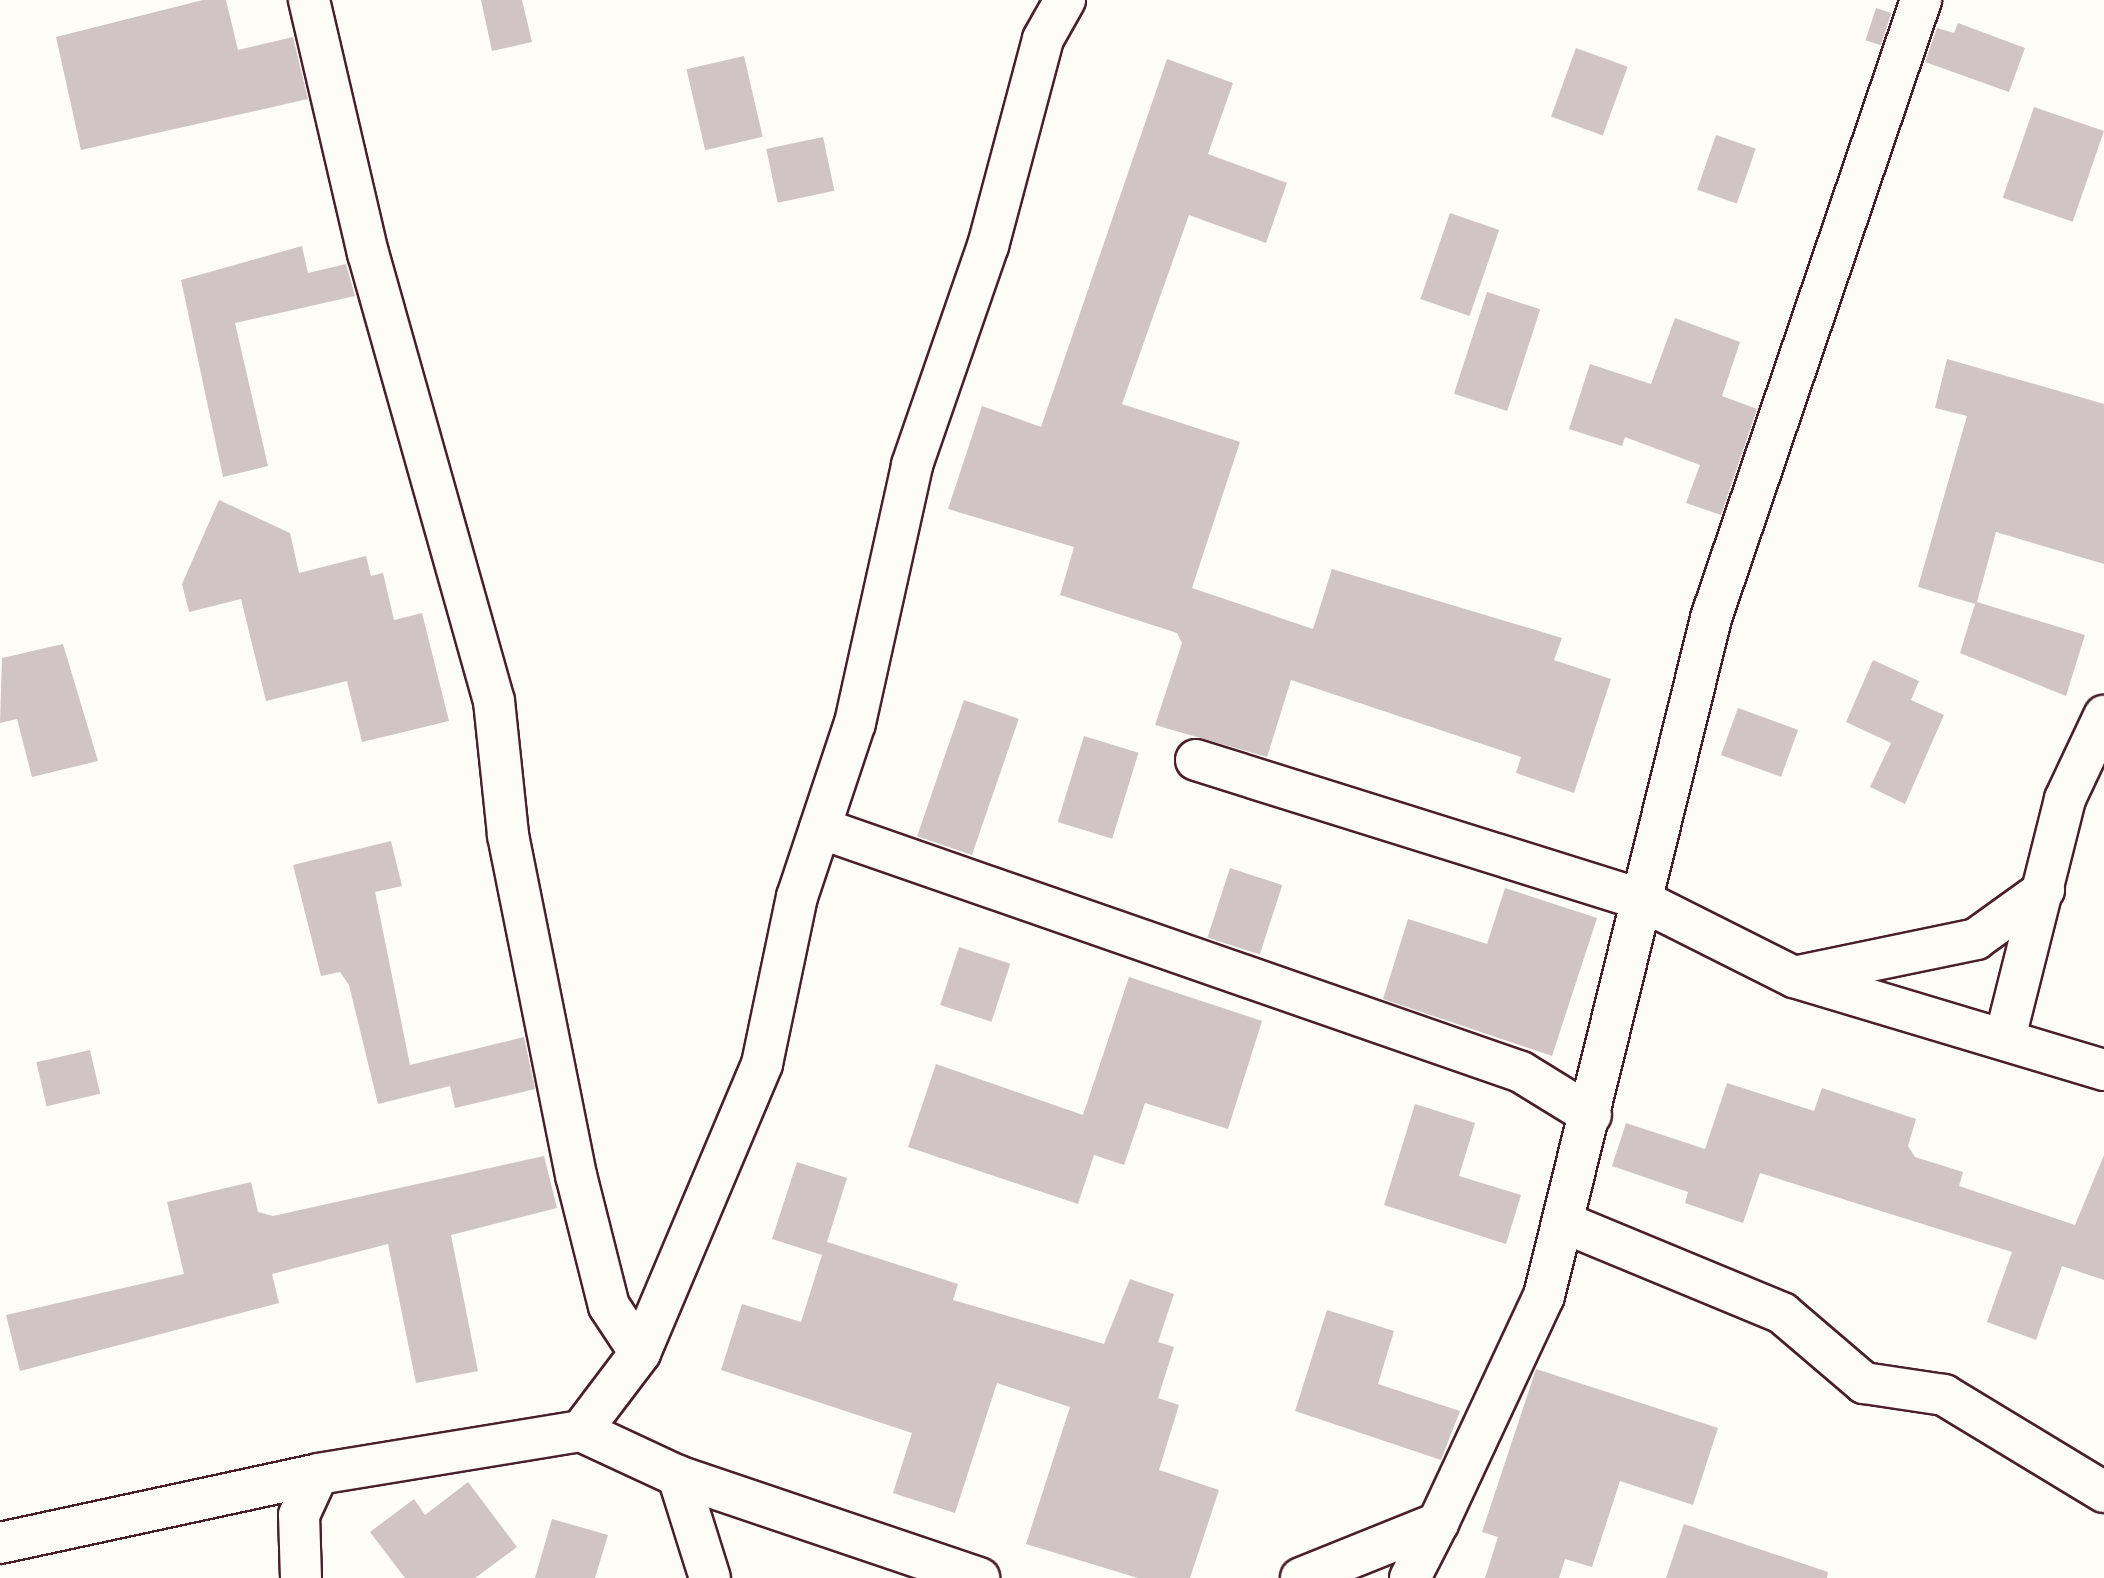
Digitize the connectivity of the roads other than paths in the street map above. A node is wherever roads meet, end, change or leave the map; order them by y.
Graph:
1 (309, 0) edge
2 (1065, 0) edge
3 (1920, 0) edge
4 (2104, 716) edge
5 (1196, 760) dead end
6 (820, 828) junction
7 (2044, 890) junction
8 (1637, 898) junction
9 (1794, 977) junction
10 (2006, 1034) junction
11 (2104, 1070) edge
12 (1591, 1115) junction
13 (1567, 1224) junction
14 (640, 1354) junction
15 (581, 1431) junction
16 (318, 1474) junction
17 (678, 1476) junction
18 (2104, 1492) edge
19 (1438, 1523) junction
20 (0, 1543) edge
21 (301, 1578) edge
22 (710, 1578) edge
23 (979, 1578) edge
24 (1300, 1578) edge
25 (1410, 1578) edge

1 - 14 street
2 - 6 street
3 - 8 street
4 - 7 street
5 - 8 street
6 - 12 street
6 - 14 street
7 - 9 street
7 - 10 street
8 - 9 street
8 - 12 street
9 - 10 street
10 - 11 street
12 - 13 street
13 - 18 street
13 - 19 street
14 - 15 street
15 - 16 street
15 - 17 street
16 - 20 street
16 - 21 street
17 - 22 street
17 - 23 street
19 - 24 street
19 - 25 street

